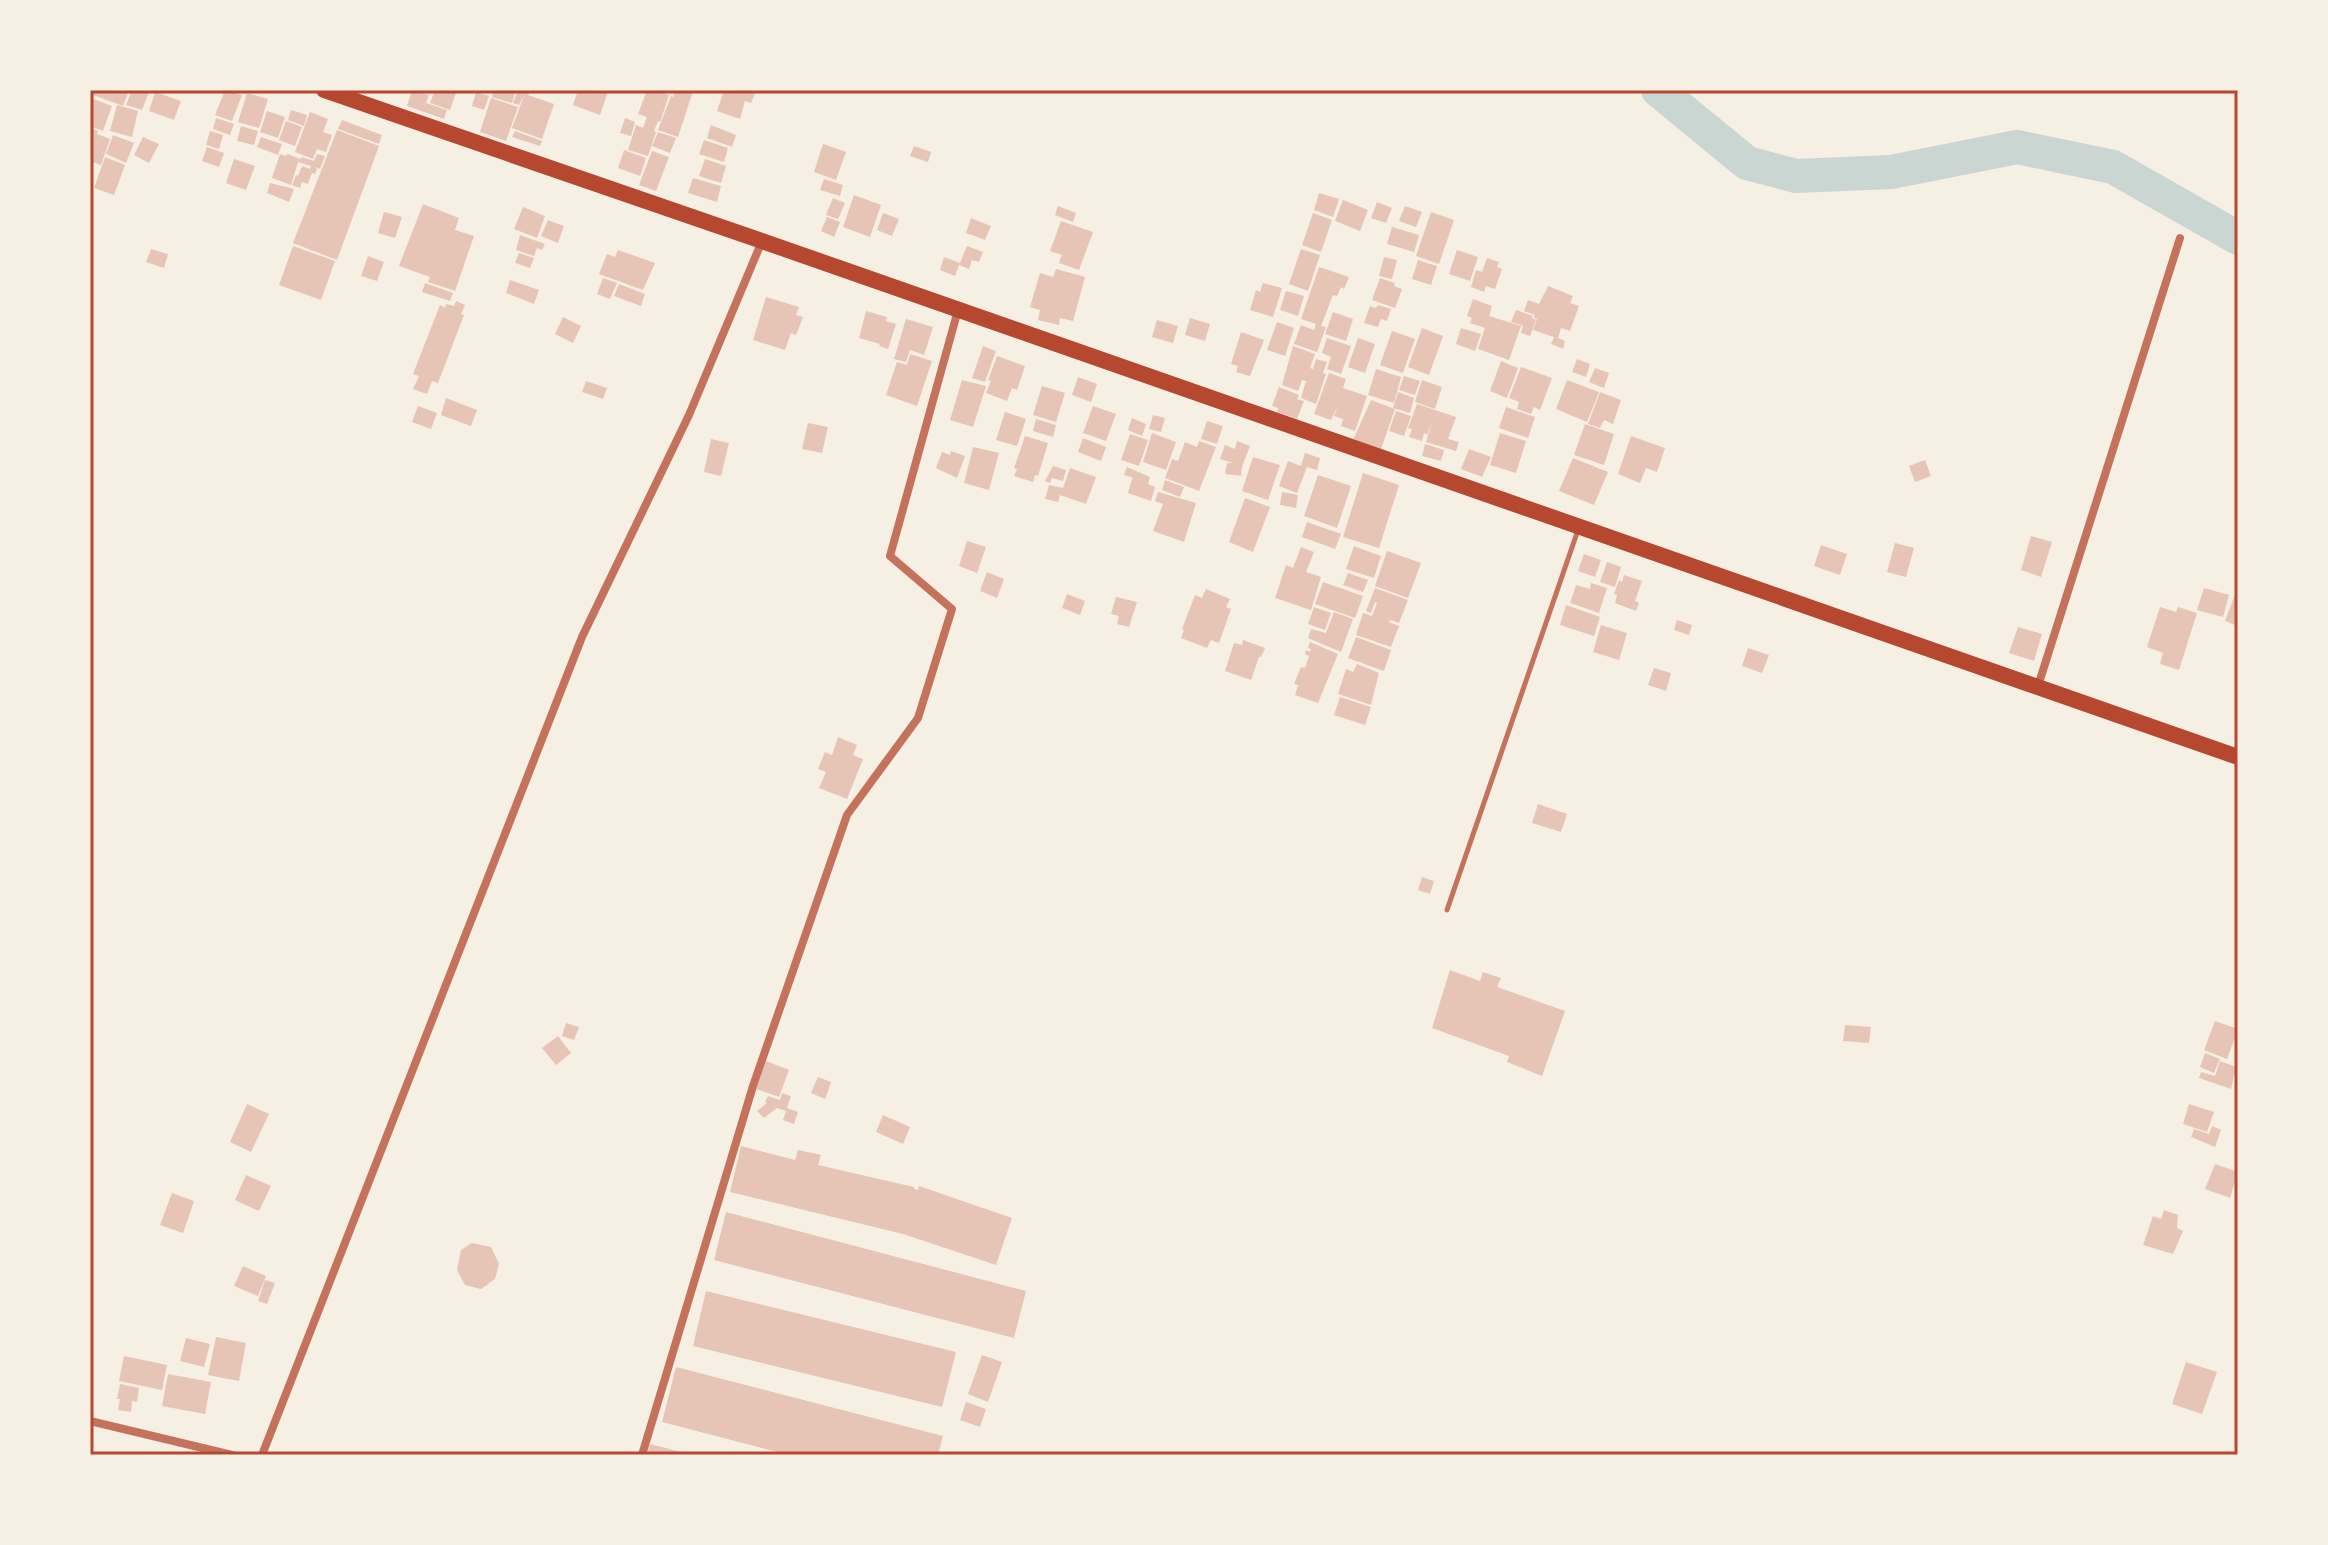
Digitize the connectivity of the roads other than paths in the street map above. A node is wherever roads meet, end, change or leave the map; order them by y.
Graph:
1 (324, 90) edge
2 (2180, 238) dead end
3 (762, 241) junction
4 (958, 310) junction
5 (1579, 527) junction
6 (2038, 686) junction
7 (2238, 757) edge
8 (1447, 910) dead end
9 (90, 1421) edge
10 (232, 1455) edge
11 (262, 1455) edge
12 (642, 1455) edge

1 - 3 main road
2 - 6 street
3 - 4 main road
3 - 11 street
4 - 5 main road
4 - 12 street
5 - 6 main road
5 - 8 lane
6 - 7 main road
9 - 10 street

